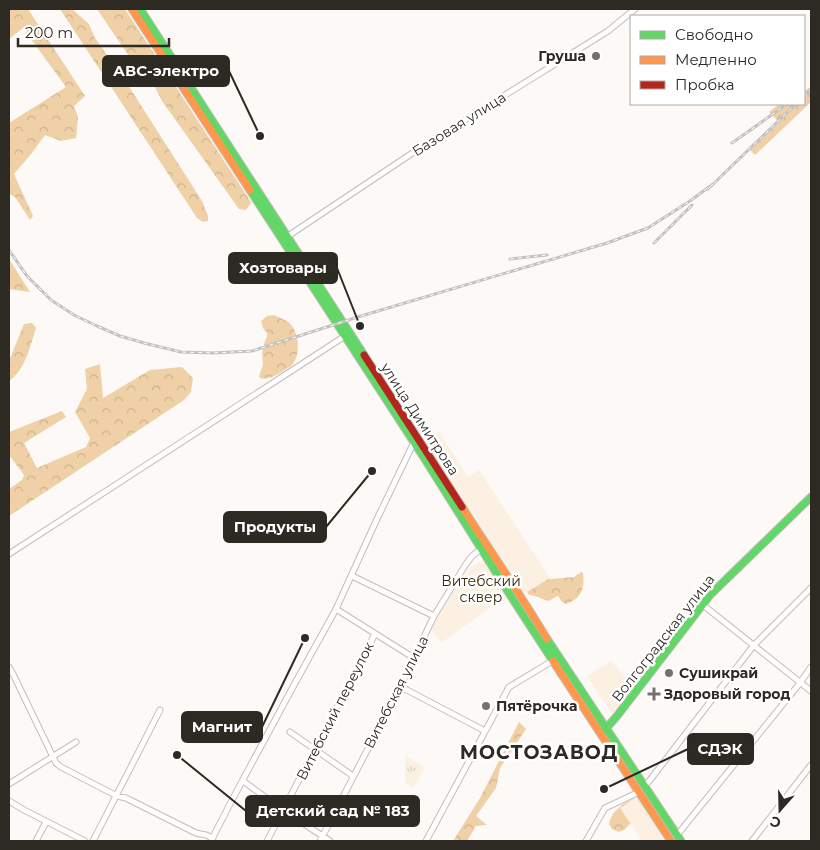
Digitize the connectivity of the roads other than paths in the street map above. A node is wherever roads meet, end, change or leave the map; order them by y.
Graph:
1 (132, 9) edge
2 (140, 9) edge
3 (635, 9) edge
4 (285, 238) junction
5 (345, 336) junction
6 (416, 440) junction
7 (811, 496) edge
8 (481, 549) junction
9 (9, 554) edge
10 (352, 576) junction
11 (811, 588) edge
12 (703, 605) junction
13 (336, 609) junction
14 (434, 616) junction
15 (375, 634) junction
16 (754, 645) junction
17 (414, 658) junction
18 (556, 659) junction
19 (9, 667) edge
20 (811, 667) edge
21 (800, 683) junction
22 (400, 687) junction
23 (811, 691) edge
24 (160, 710) dead end
25 (485, 731) junction
26 (290, 732) dead end
27 (604, 732) junction
28 (76, 742) dead end
29 (316, 750) junction
30 (53, 758) junction
31 (811, 765) edge
32 (353, 776) junction
33 (243, 781) junction
34 (9, 784) edge
35 (644, 786) junction
36 (639, 792) junction
37 (117, 796) junction
38 (9, 801) edge
39 (283, 810) junction
40 (46, 822) junction
41 (679, 838) edge
42 (321, 839) edge
43 (212, 840) edge
44 (36, 841) edge
45 (85, 841) edge
46 (94, 841) edge
47 (267, 841) edge
48 (330, 841) edge
49 (426, 841) edge
50 (586, 841) edge
51 (671, 841) edge
52 (752, 841) edge

1 - 4 main road, улица Димитрова
2 - 4 main road, улица Димитрова
3 - 4 street, Базовая улица
4 - 5 main road, улица Димитрова
4 - 6 main road, улица Димитрова
5 - 6 main road, улица Димитрова
5 - 9 street
6 - 8 main road, улица Димитрова
6 - 10 street
6 - 18 main road, улица Димитрова
7 - 12 main road, Волгоградская улица
8 - 14 street, Витебская улица
8 - 18 main road, улица Димитрова
10 - 13 street
10 - 14 street
11 - 16 street
12 - 16 street
12 - 27 main road, Волгоградская улица
13 - 15 street
13 - 33 street
14 - 17 street, Витебская улица
15 - 17 street
15 - 29 street, Витебский переулок
16 - 21 street
16 - 35 street
17 - 22 street, Витебская улица
18 - 25 street
18 - 27 main road, улица Димитрова
19 - 30 street
20 - 21 street
21 - 23 street
21 - 41 street
22 - 25 street
22 - 32 street, Витебская улица
24 - 37 street
25 - 49 street
26 - 29 street
27 - 35 main road, улица Димитрова
27 - 36 main road, улица Димитрова
28 - 30 street
29 - 32 street
29 - 39 street, Витебский переулок
30 - 34 street
30 - 37 street
31 - 52 street
32 - 42 street, Витебская улица
33 - 39 street
33 - 43 street
35 - 41 main road, улица Димитрова
36 - 50 street
36 - 51 main road, улица Димитрова
37 - 43 street
37 - 46 street
38 - 40 street
39 - 42 street
39 - 47 street, Витебский переулок
40 - 44 street
40 - 45 street
42 - 48 street

